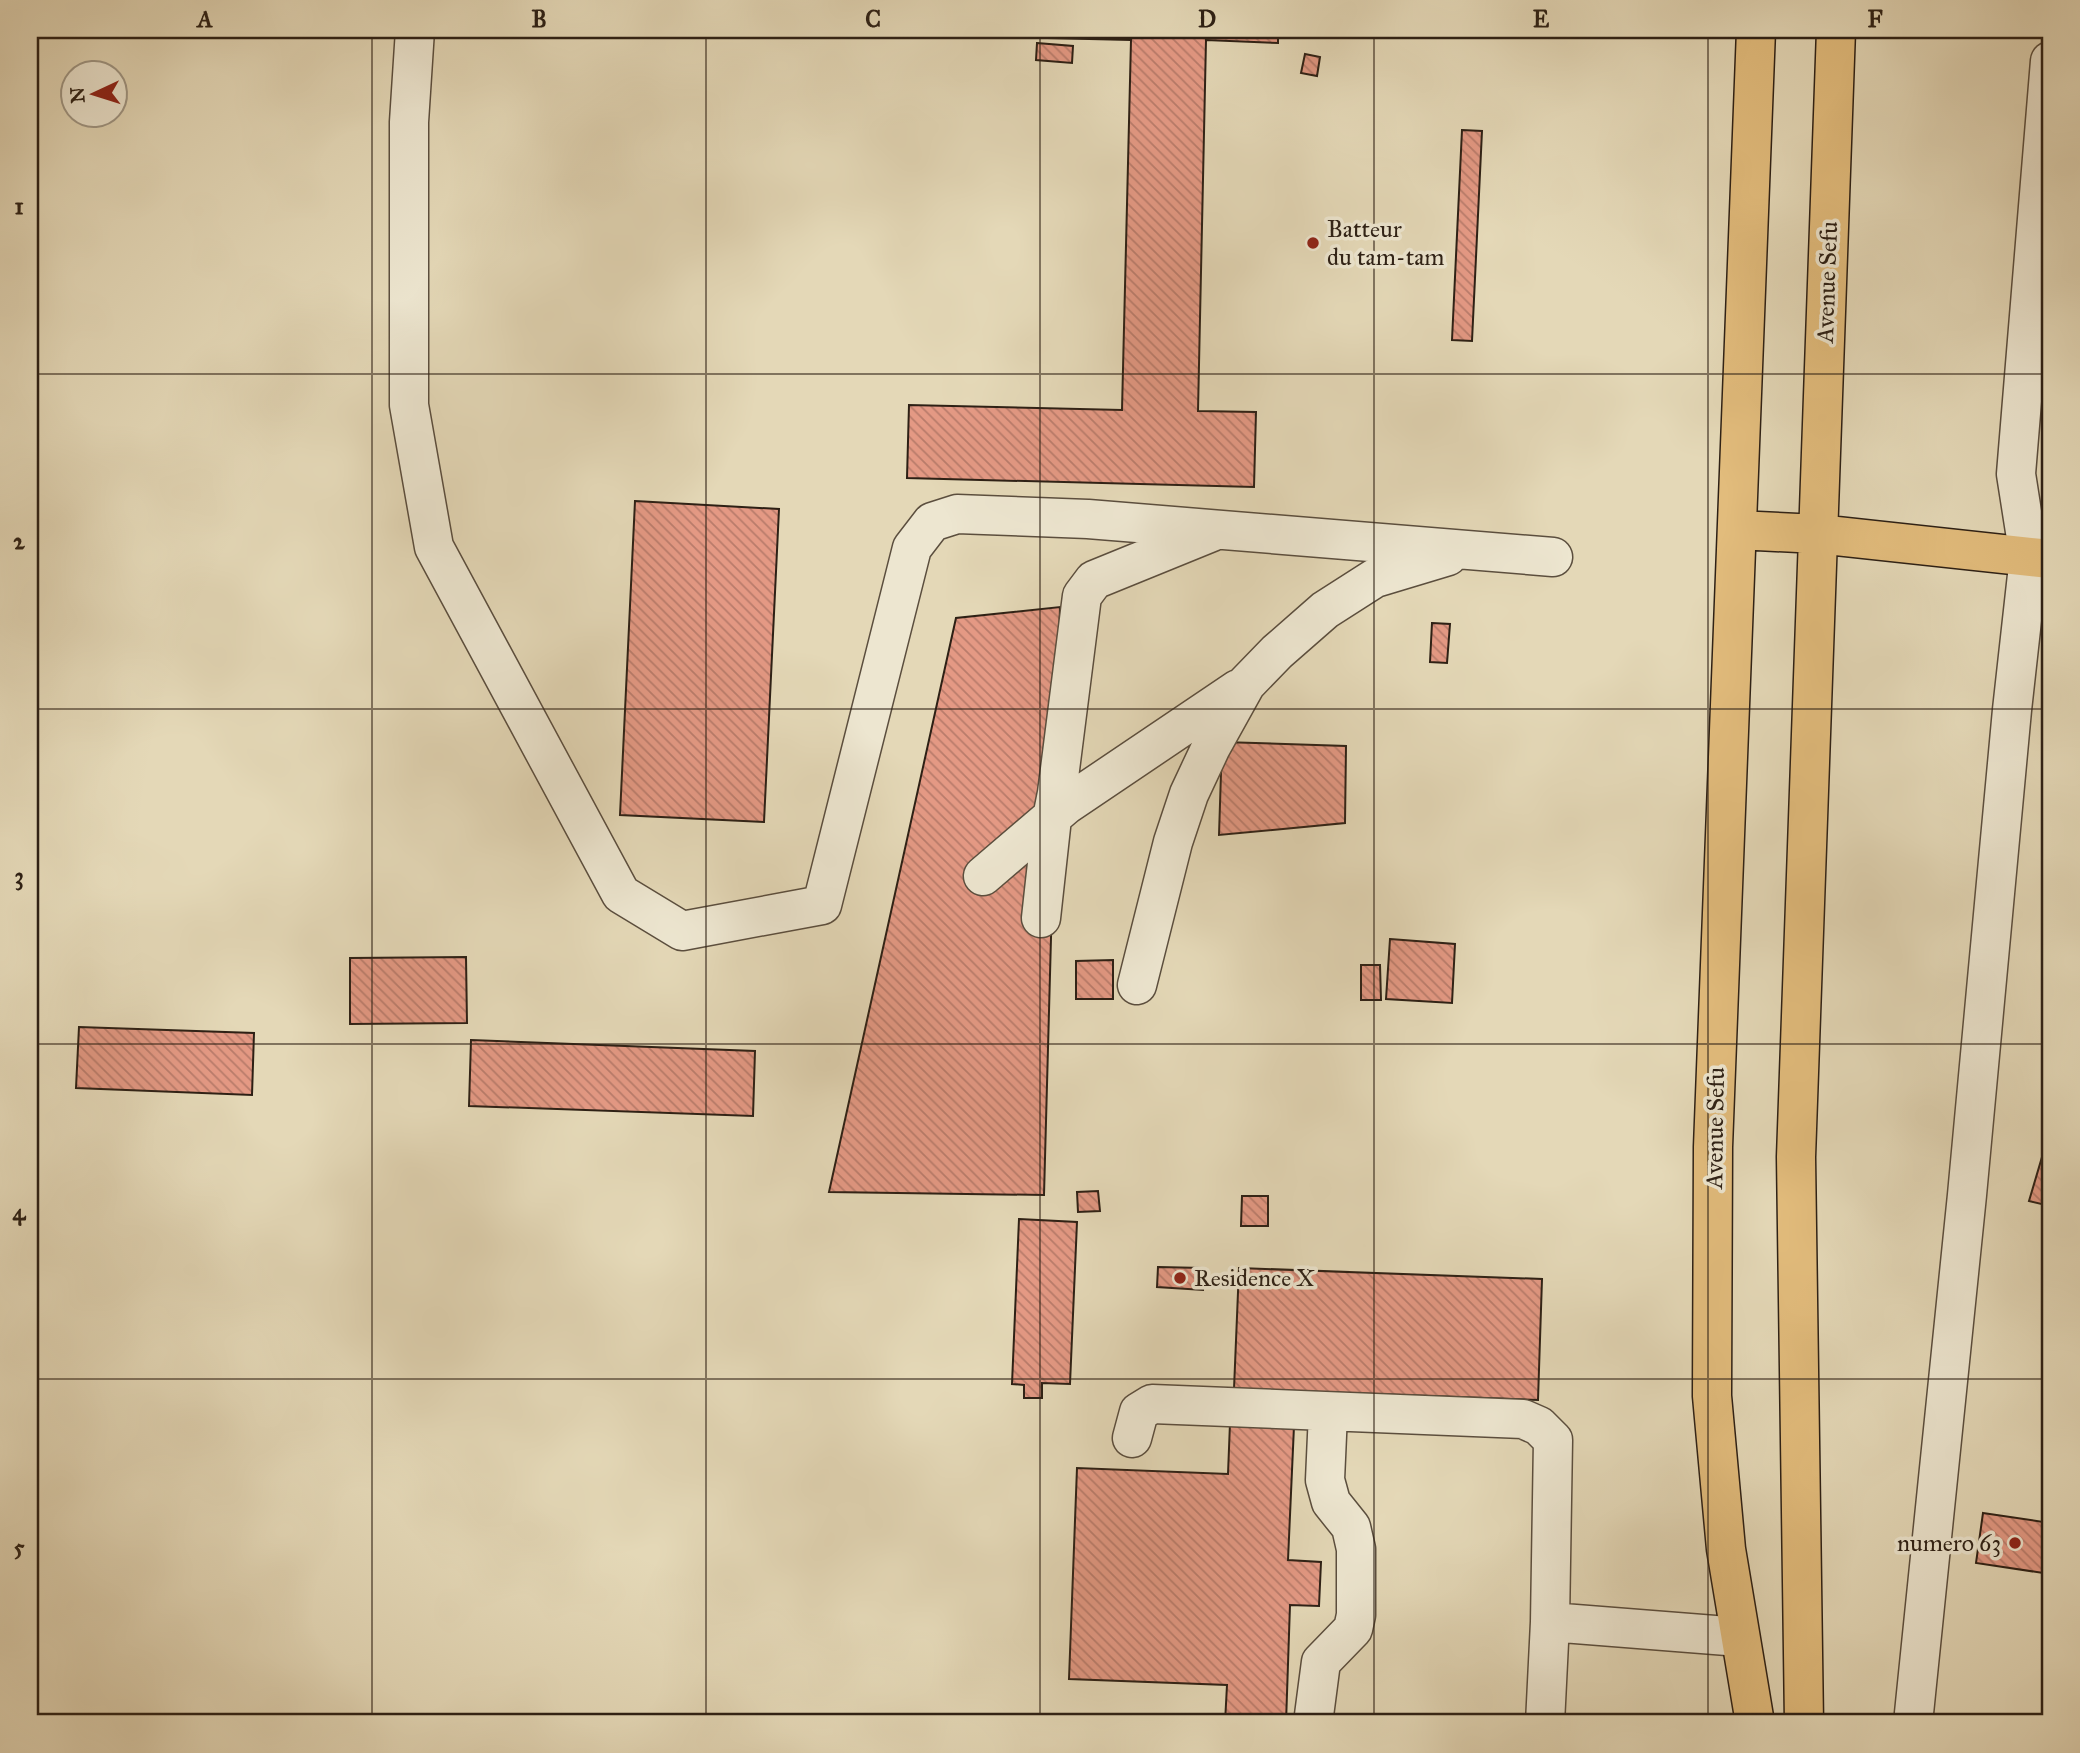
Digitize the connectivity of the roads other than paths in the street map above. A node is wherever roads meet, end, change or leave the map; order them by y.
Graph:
1 (415, 30) edge
2 (1756, 30) edge
3 (1836, 30) edge
4 (2050, 61) edge
5 (1217, 530) junction
6 (1737, 530) junction
7 (1818, 534) junction
8 (1470, 550) junction
9 (1553, 557) dead end
10 (2039, 558) edge
11 (1246, 684) junction
12 (1052, 818) junction
13 (983, 876) dead end
14 (1041, 918) dead end
15 (1137, 985) dead end
16 (1328, 1413) junction
17 (1132, 1438) dead end
18 (1550, 1622) junction
19 (1740, 1637) junction
20 (1313, 1723) edge
21 (1545, 1723) edge
22 (1755, 1723) edge
23 (1804, 1723) edge
24 (1913, 1723) edge

1 - 5 street
2 - 6 main road, Avenue Sefu
3 - 7 main road, Avenue Sefu
4 - 10 street
5 - 8 street
5 - 12 street
6 - 7 main road
6 - 19 main road, Avenue Sefu
7 - 10 main road
7 - 23 main road, Avenue Sefu
8 - 9 street
8 - 11 street
10 - 24 street
11 - 12 street
11 - 15 street
12 - 13 street
12 - 14 street
16 - 17 street
16 - 18 street
16 - 20 street
18 - 19 street
18 - 21 street
19 - 22 main road, Avenue Sefu

